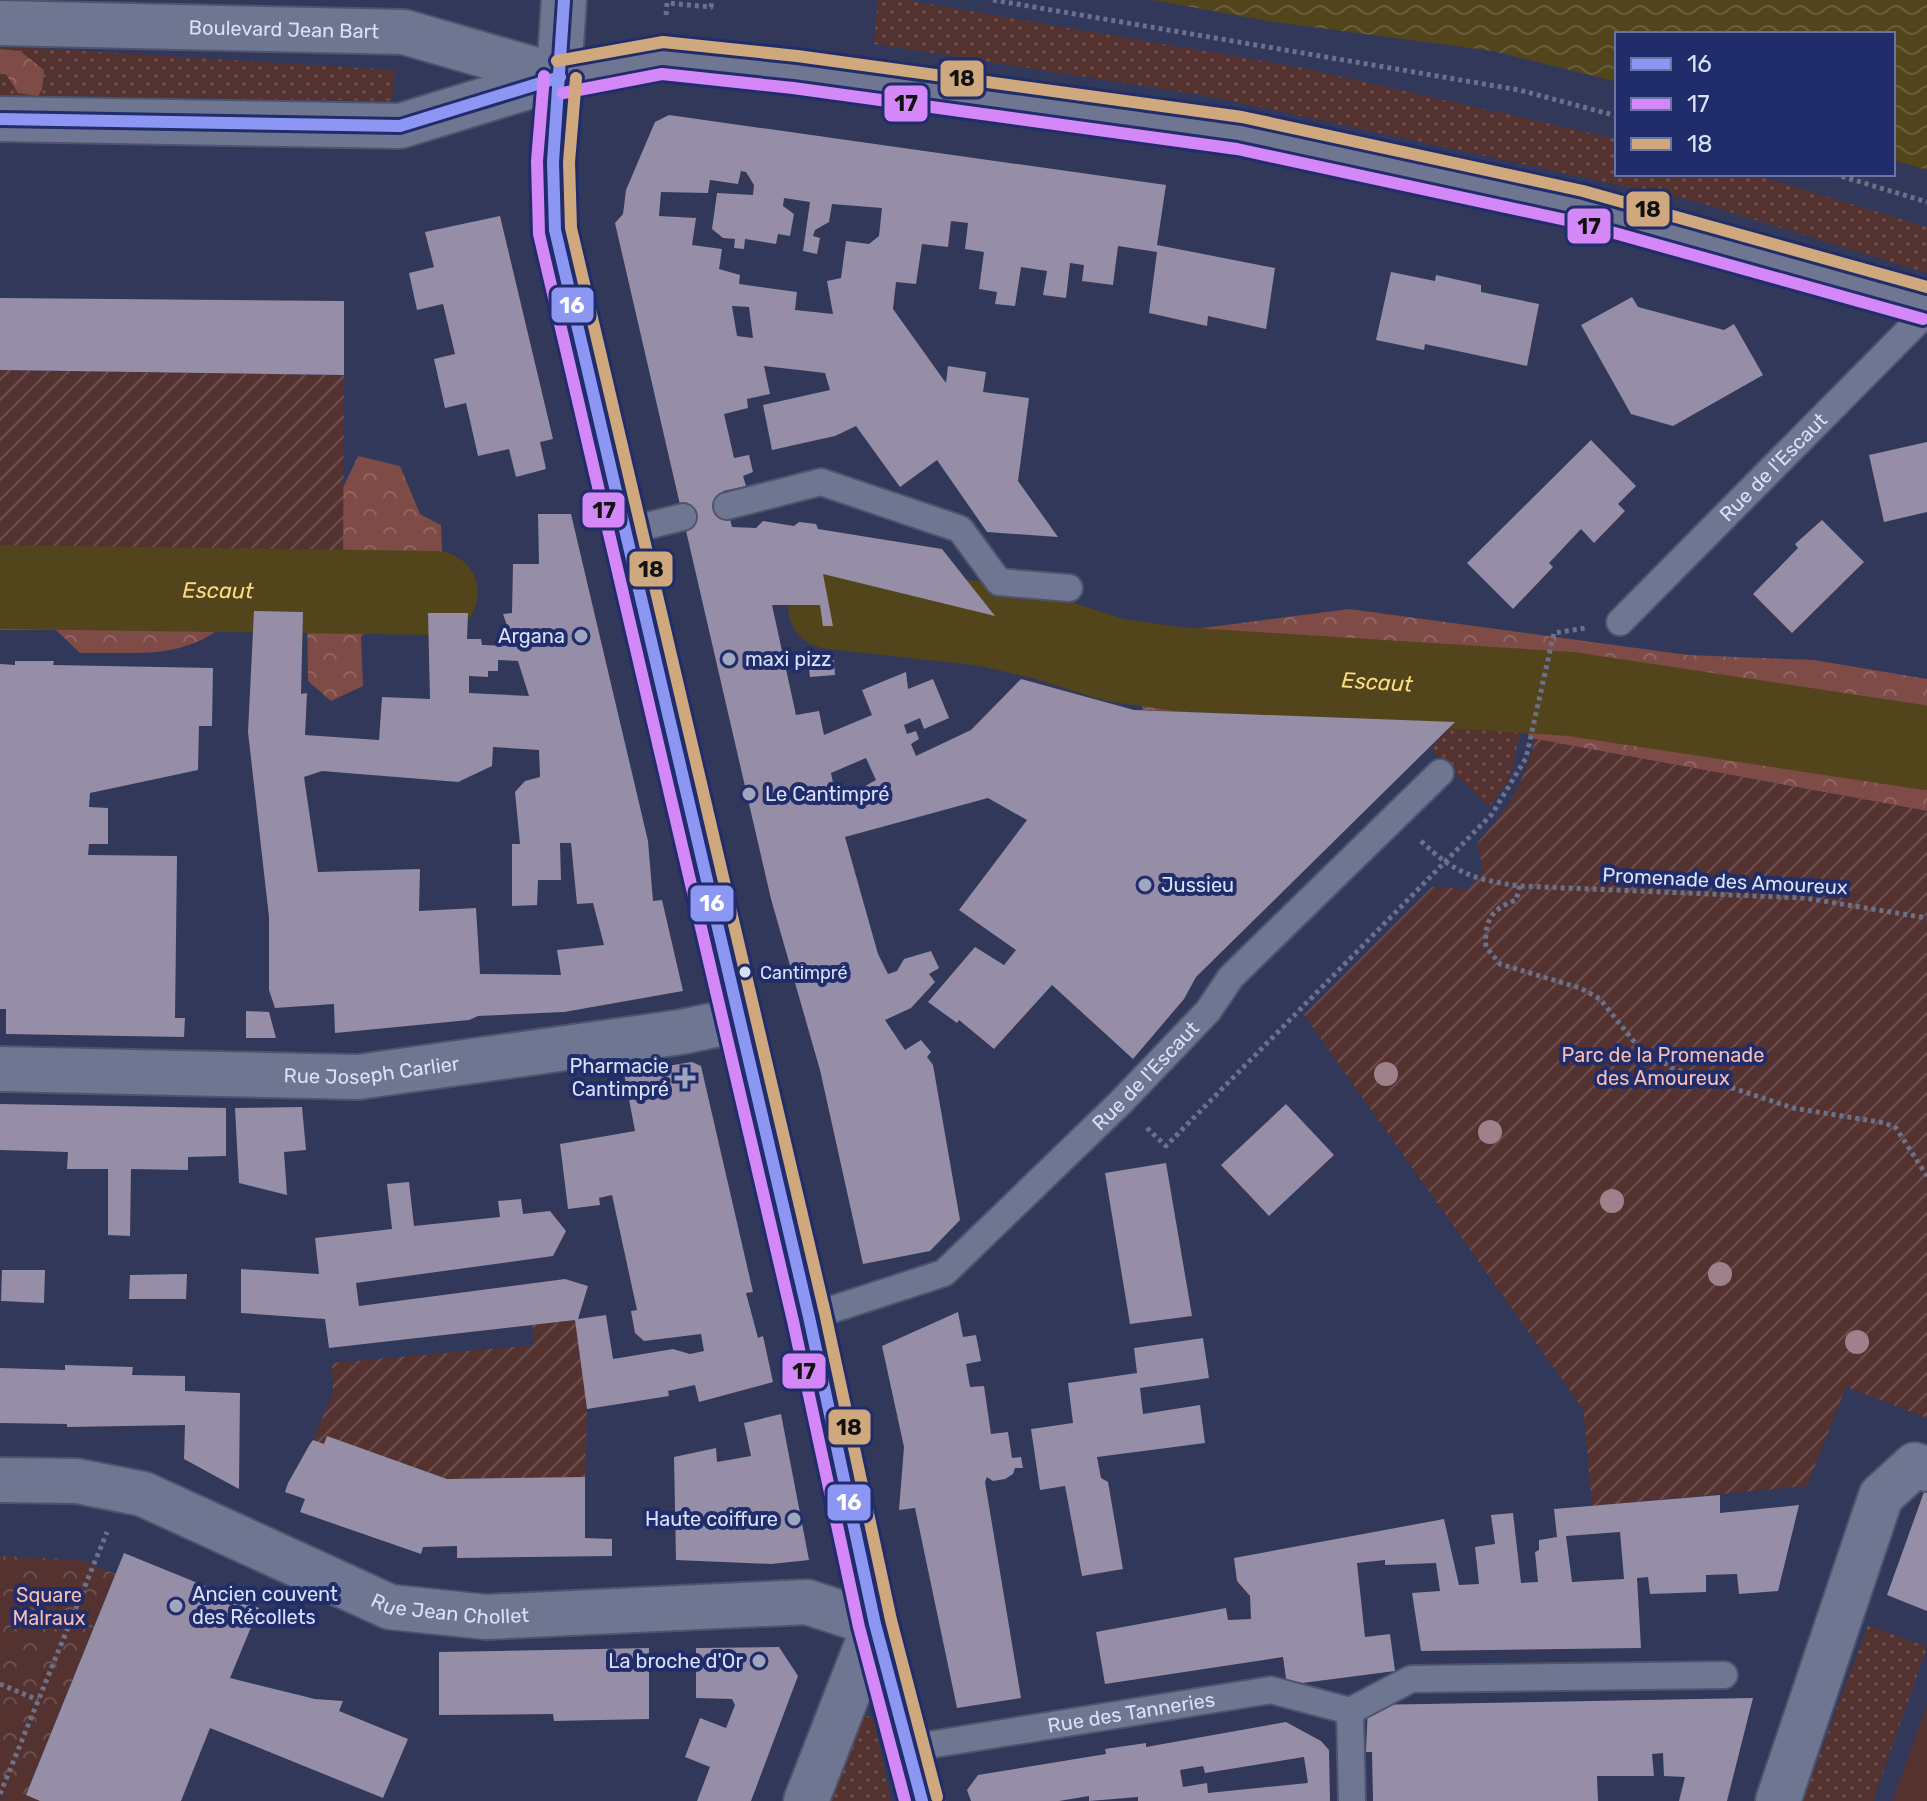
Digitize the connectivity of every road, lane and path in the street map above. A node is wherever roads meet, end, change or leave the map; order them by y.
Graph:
1 (564, 0) edge
2 (993, 0) edge
3 (0, 23) edge
4 (560, 77) junction
5 (1615, 115) edge
6 (0, 119) edge
7 (1841, 176) edge
8 (1927, 202) edge
9 (1927, 304) edge
10 (1927, 312) edge
11 (727, 506) dead end
12 (683, 517) dead end
13 (623, 532) junction
14 (1069, 588) dead end
15 (1620, 622) dead end
16 (1554, 633) dead end
17 (1440, 773) dead end
18 (1394, 815) junction
19 (1443, 863) junction
20 (1520, 886) junction
21 (1927, 918) edge
22 (739, 1020) junction
23 (0, 1069) edge
24 (1121, 1102) junction
25 (1927, 1176) edge
26 (809, 1317) junction
27 (1927, 1469) edge
28 (0, 1480) edge
29 (122, 1489) junction
30 (875, 1624) junction
31 (1724, 1675) dead end
32 (0, 1684) edge
33 (38, 1700) junction
34 (1350, 1711) junction
35 (910, 1748) junction
36 (0, 1794) edge
37 (806, 1801) edge
38 (922, 1801) edge
39 (1352, 1801) edge
40 (1778, 1801) edge

1 - 4 street
2 - 5 path
3 - 4 street, Boulevard Jean Bart
4 - 6 street, Boulevard Jean Bart
4 - 9 street, Boulevard Jean Bart
4 - 13 street
7 - 8 path
10 - 15 lane, Rue de l'Escaut
11 - 14 lane
12 - 13 lane
13 - 22 street
16 - 19 path
17 - 18 lane, Rue de l'Escaut
18 - 19 path, Promenade des Amoureux
18 - 24 lane, Rue de l'Escaut
19 - 20 path, Promenade des Amoureux
19 - 24 path
20 - 21 path, Promenade des Amoureux
20 - 25 path
22 - 23 street, Rue Joseph Carlier
22 - 26 street
24 - 26 lane, Rue de l'Escaut
26 - 30 street
27 - 40 street
28 - 29 street, Rue Jean Chollet
29 - 30 street, Rue Jean Chollet
29 - 33 path
30 - 35 street
30 - 37 street
31 - 34 lane
32 - 33 path
33 - 36 path
34 - 35 lane, Rue des Tanneries
34 - 39 lane
35 - 38 street

